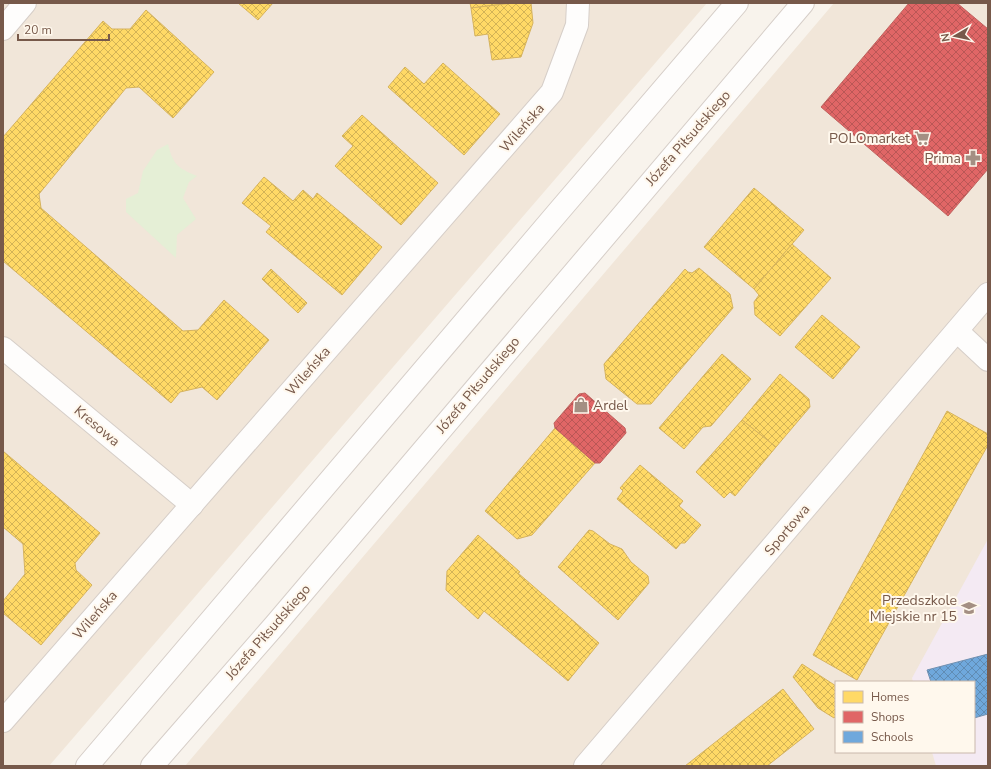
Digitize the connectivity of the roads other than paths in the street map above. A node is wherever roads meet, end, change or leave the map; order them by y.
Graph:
1 (25, 3) edge
2 (578, 3) edge
3 (738, 3) edge
4 (804, 3) edge
5 (3, 29) edge
6 (988, 294) edge
7 (956, 331) junction
8 (3, 348) edge
9 (988, 360) edge
10 (192, 505) junction
11 (3, 721) edge
12 (88, 766) edge
13 (152, 766) edge
14 (586, 766) edge

1 - 5 street
2 - 10 street, Wileńska
3 - 12 street
4 - 13 street, Józefa Piłsudskiego
6 - 7 street, Sportowa
7 - 9 street
7 - 14 street, Sportowa
8 - 10 street, Kresowa
10 - 11 street, Wileńska

